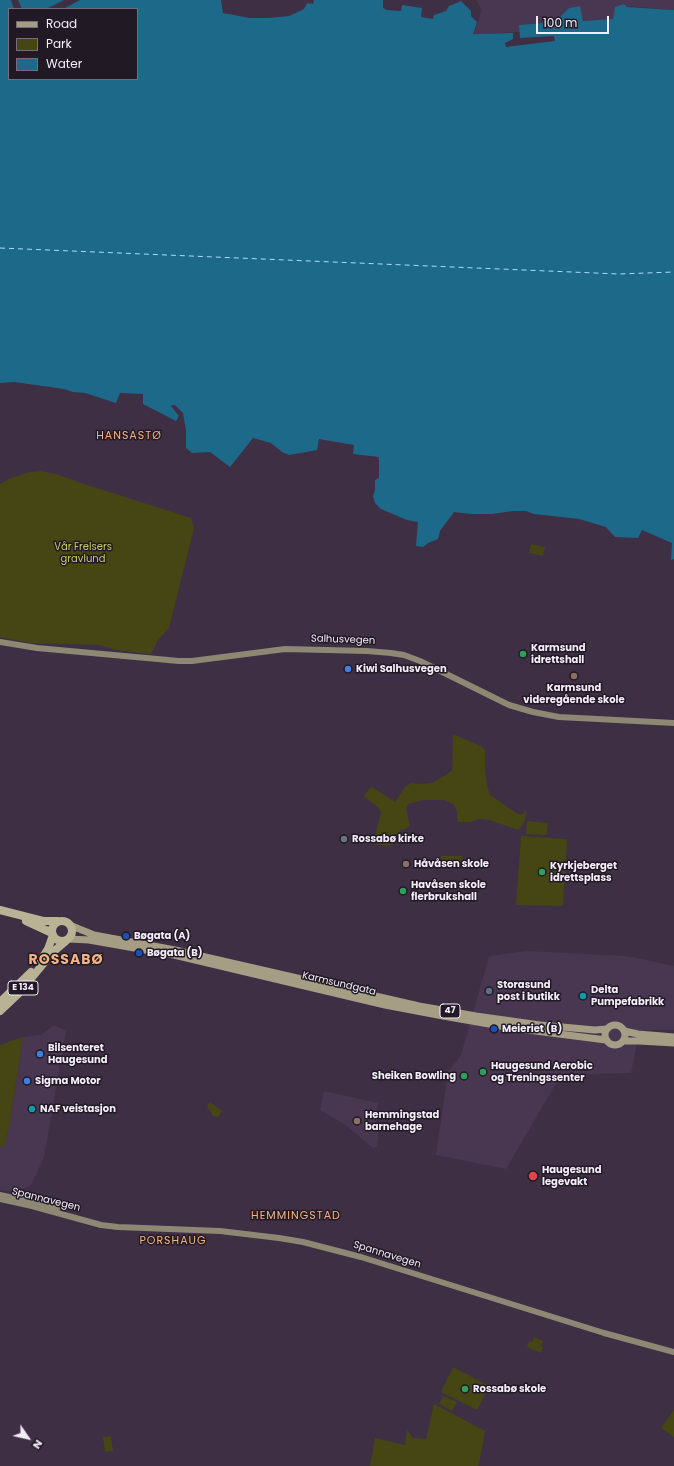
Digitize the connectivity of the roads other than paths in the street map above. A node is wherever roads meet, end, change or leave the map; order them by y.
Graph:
1 (0, 642) edge
2 (674, 722) edge
3 (0, 910) edge
4 (0, 914) edge
5 (58, 921) junction
6 (72, 926) junction
7 (52, 934) junction
8 (68, 940) junction
9 (0, 1002) edge
10 (0, 1011) edge
11 (607, 1029) junction
12 (624, 1031) junction
13 (674, 1037) edge
14 (606, 1040) junction
15 (623, 1041) junction
16 (674, 1043) edge
17 (0, 1195) edge
18 (0, 1199) edge
19 (86, 1221) junction
20 (674, 1352) edge

1 - 2 main road, Salhusvegen
3 - 5 highway
4 - 7 highway
5 - 6 highway
5 - 7 highway, E 134
6 - 8 highway
6 - 11 main road, Karmsundgata / 47
7 - 8 highway
7 - 9 highway, E 134
8 - 10 highway, E 134
8 - 14 main road, Karmsundgata / 47
11 - 12 main road, 47
11 - 14 main road
12 - 13 main road, 47
12 - 15 main road
14 - 15 main road, 47
15 - 16 main road, 47
17 - 19 main road, Spannavegen
18 - 19 main road, Spannavegen
19 - 20 main road, Spannavegen

